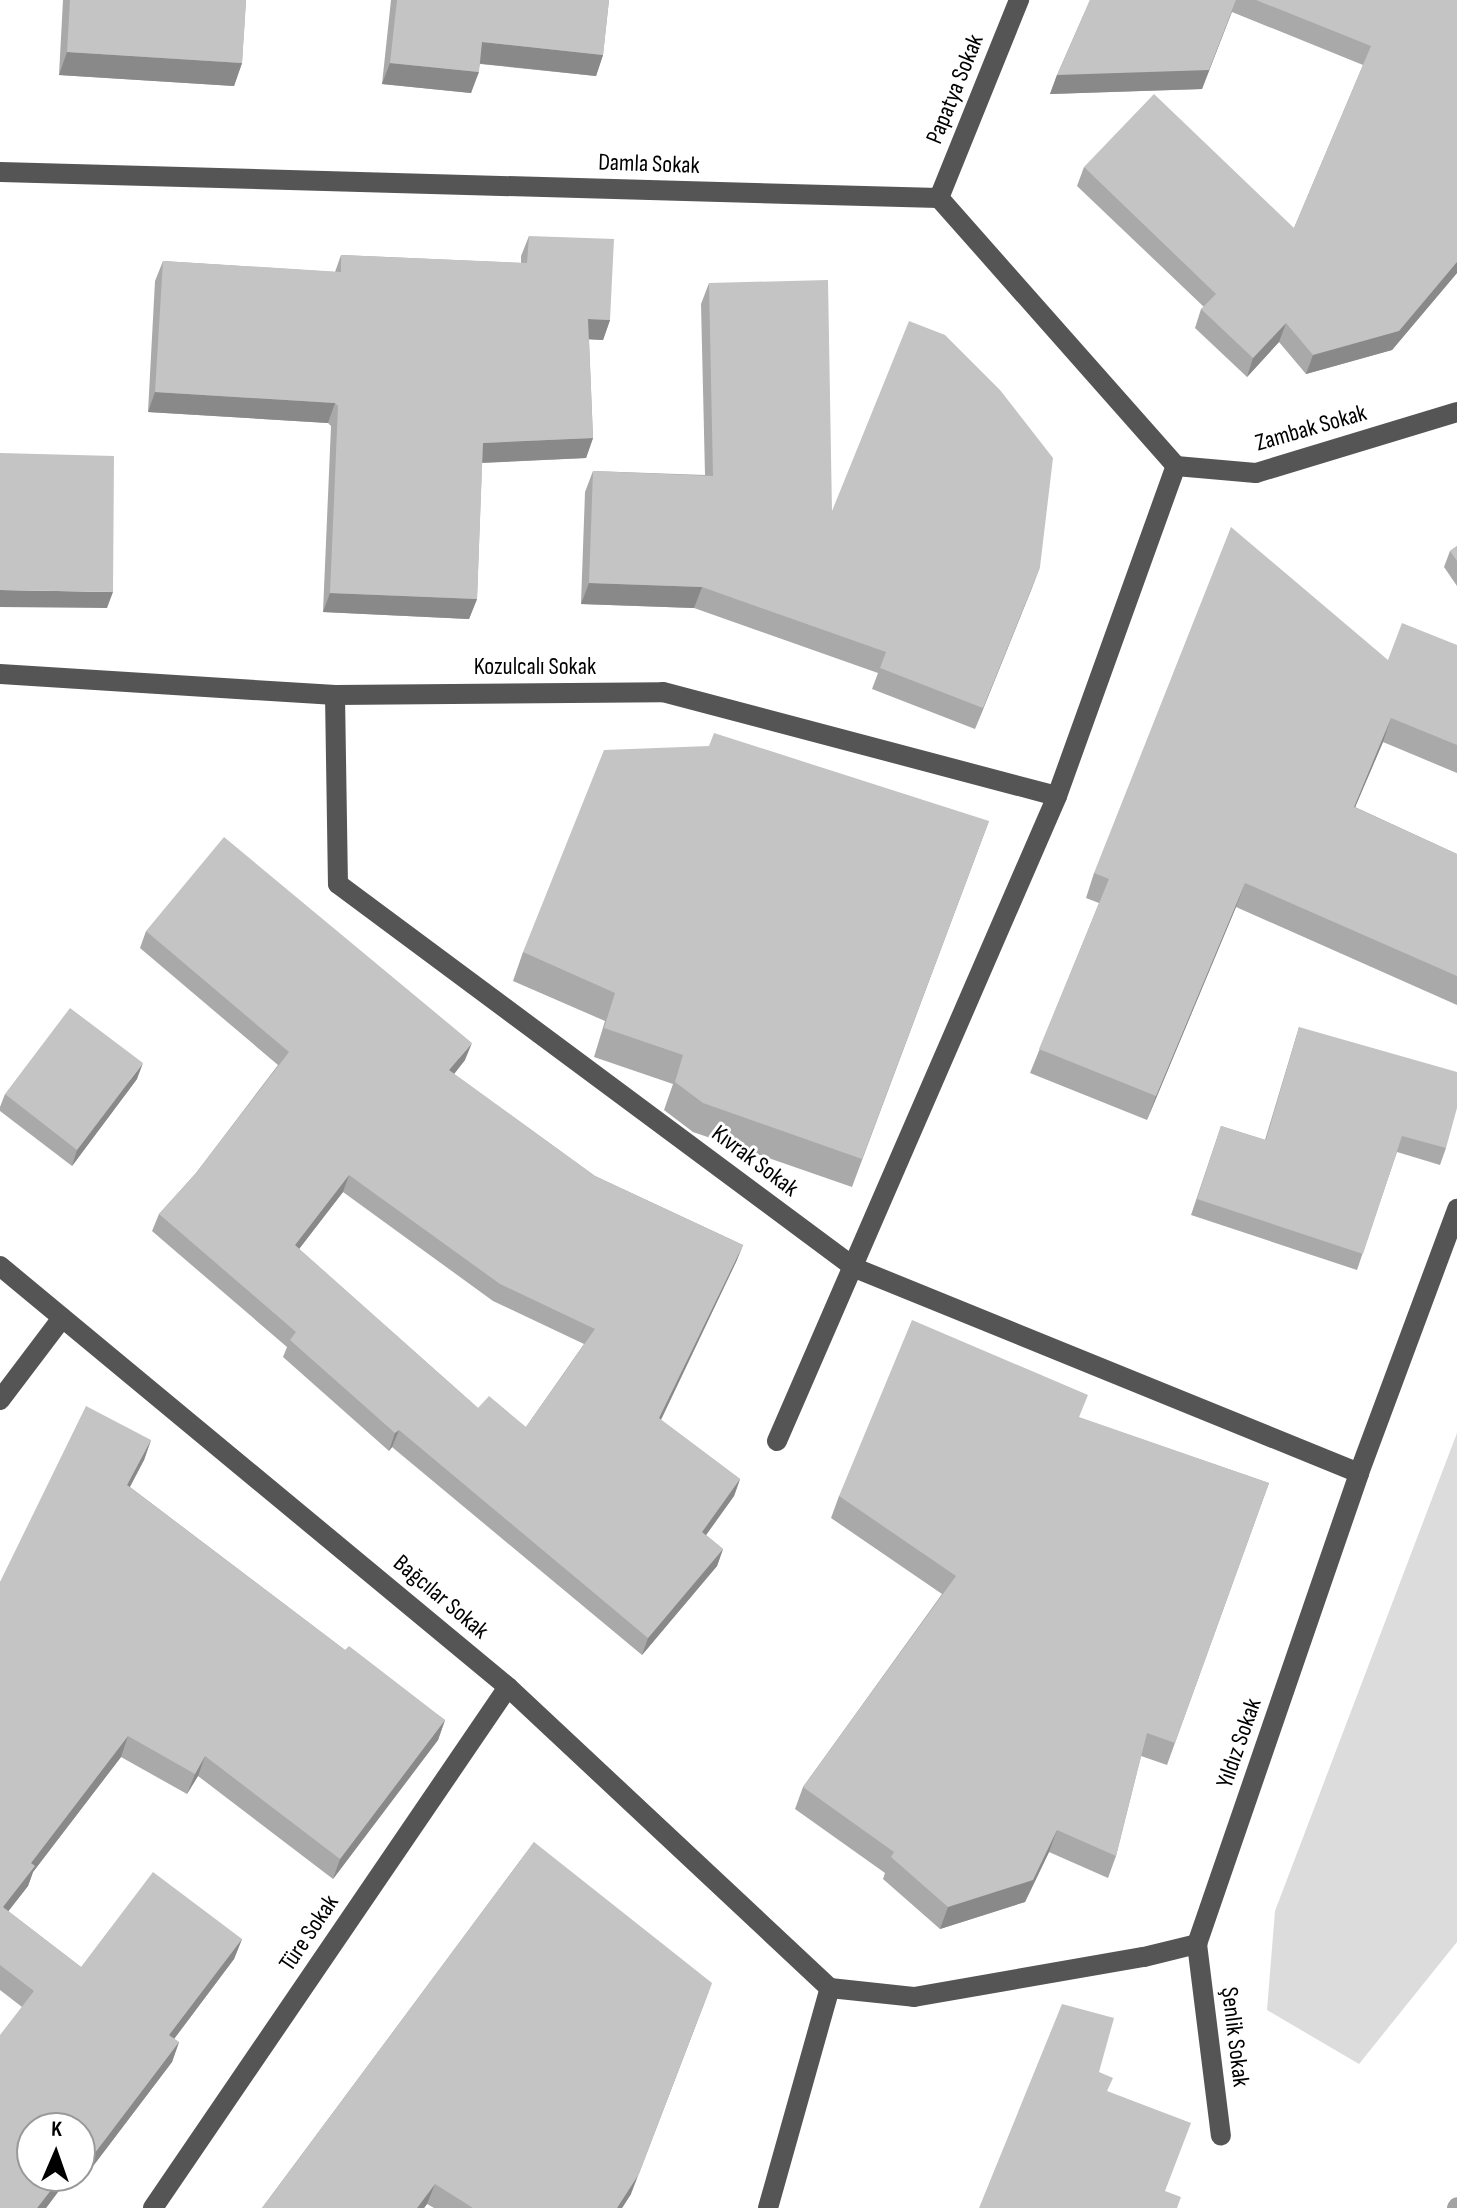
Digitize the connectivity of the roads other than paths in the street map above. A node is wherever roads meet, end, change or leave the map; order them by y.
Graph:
1 (1019, 0) edge
2 (0, 172) edge
3 (939, 198) junction
4 (1457, 412) edge
5 (1176, 466) junction
6 (0, 674) edge
7 (335, 695) junction
8 (1057, 796) junction
9 (1457, 1209) edge
10 (0, 1266) edge
11 (855, 1268) junction
12 (62, 1318) junction
13 (0, 1400) edge
14 (777, 1441) dead end
15 (1359, 1473) junction
16 (508, 1687) junction
17 (1197, 1944) junction
18 (830, 1988) junction
19 (1221, 2136) dead end
20 (153, 2208) edge
21 (768, 2208) edge

1 - 3 street, Papatya Sokak
2 - 3 street, Damla Sokak
3 - 5 street
4 - 5 street, Zambak Sokak
5 - 8 street
6 - 7 street, Kozulcalı Sokak
7 - 8 street, Kozulcalı Sokak
7 - 11 street, Kıvrak Sokak
8 - 11 street
9 - 15 street, Yıldız Sokak
10 - 12 street, Bağcılar Sokak
11 - 14 street
11 - 15 street, Kıvrak Sokak
12 - 13 street
12 - 16 street, Bağcılar Sokak
15 - 17 street, Yıldız Sokak
16 - 18 street, Bağcılar Sokak
16 - 20 street, Türe Sokak
17 - 18 street
17 - 19 street, Şenlik Sokak
18 - 21 street

